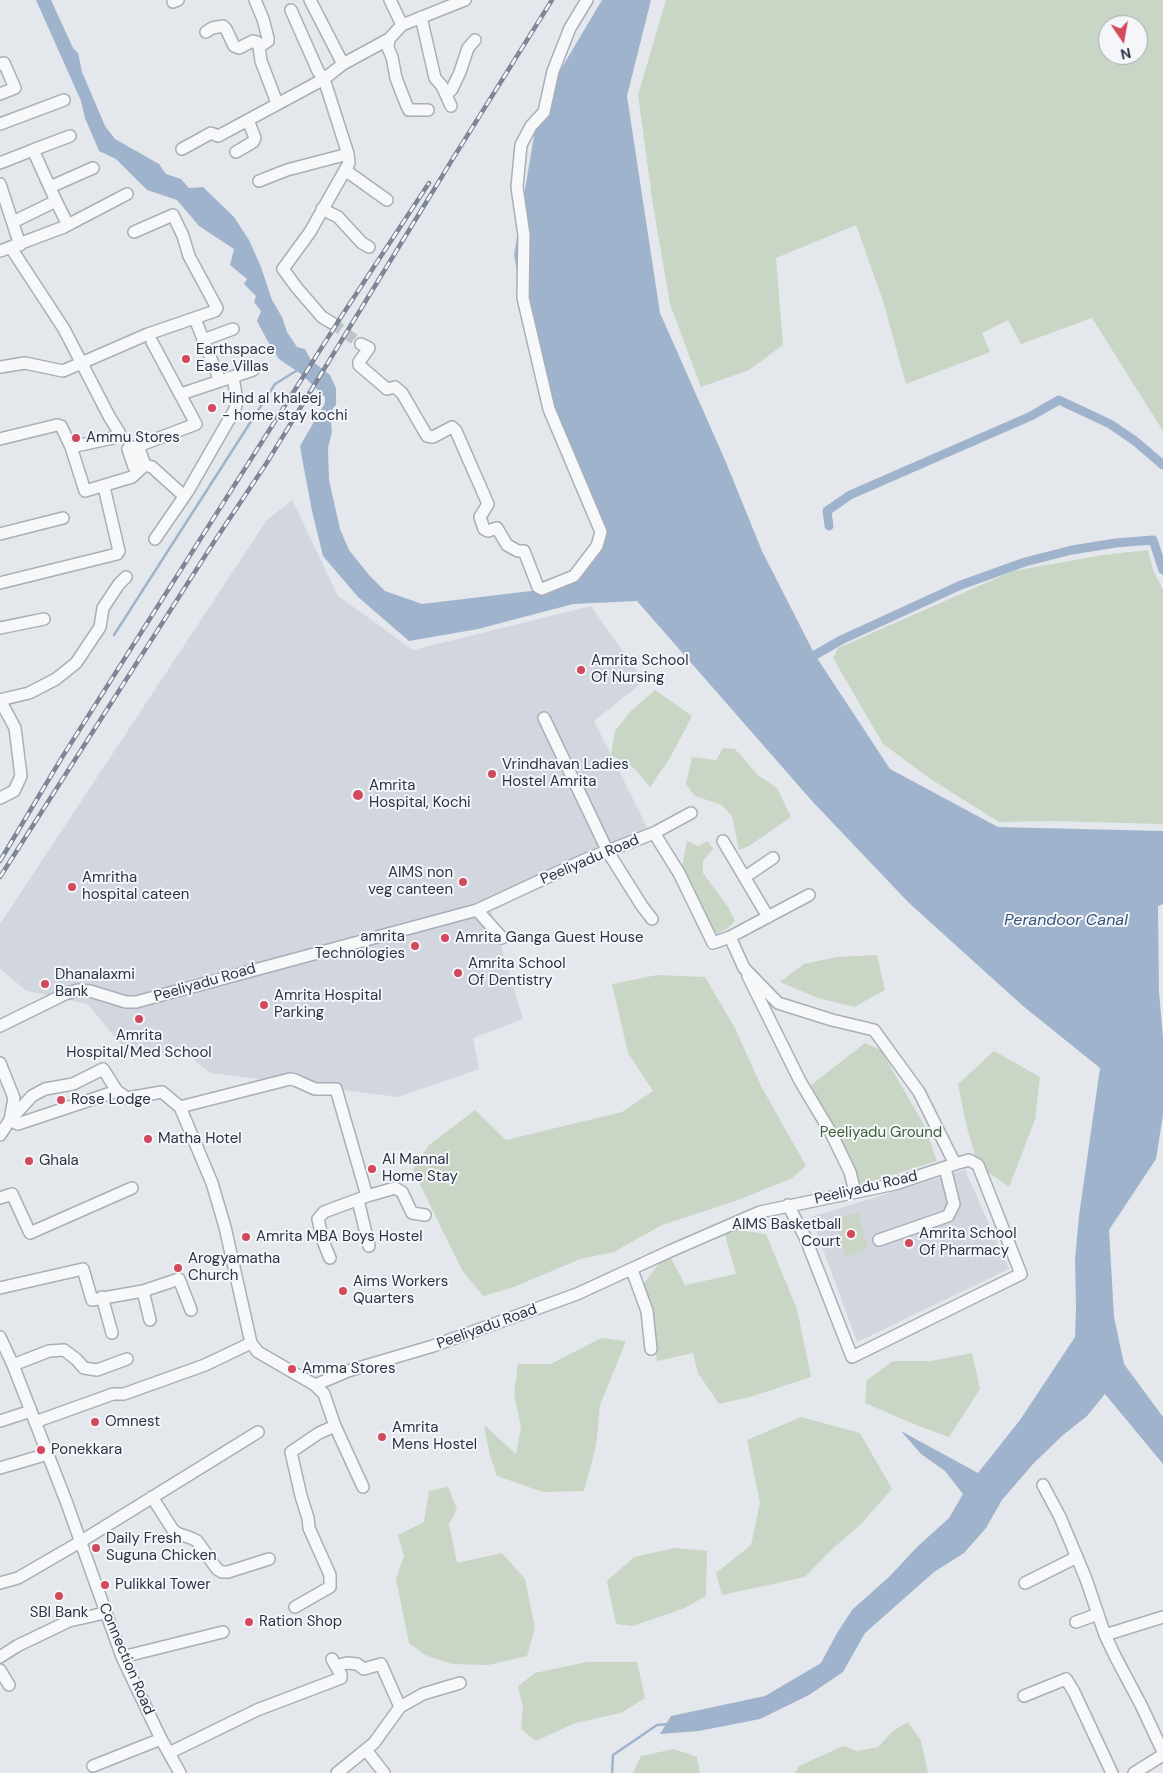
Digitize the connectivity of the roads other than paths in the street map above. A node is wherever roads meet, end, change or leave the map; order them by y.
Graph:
1 (255, 0) edge
2 (310, 0) edge
3 (390, 0) edge
4 (465, 0) edge
5 (587, 0) edge
6 (291, 10) dead end
7 (421, 17) junction
8 (402, 25) junction
9 (206, 32) dead end
10 (389, 39) junction
11 (475, 40) dead end
12 (259, 47) junction
13 (0, 64) edge
14 (343, 64) junction
15 (324, 78) junction
16 (0, 94) edge
17 (64, 100) dead end
18 (277, 103) junction
19 (428, 110) dead end
20 (248, 120) junction
21 (0, 124) edge
22 (70, 136) dead end
23 (182, 149) dead end
24 (33, 150) junction
25 (236, 152) dead end
26 (348, 154) junction
27 (0, 163) edge
28 (93, 168) dead end
29 (345, 170) junction
30 (260, 181) dead end
31 (0, 184) edge
32 (50, 187) junction
33 (127, 194) dead end
34 (387, 200) dead end
35 (56, 201) junction
36 (322, 209) junction
37 (12, 222) junction
38 (68, 225) junction
39 (134, 232) dead end
40 (369, 247) dead end
41 (10, 248) edge
42 (332, 323) tunnel mouth
43 (196, 324) dead end
44 (233, 329) dead end
45 (203, 340) junction
46 (152, 342) dead end
47 (361, 344) dead end
48 (81, 363) junction
49 (0, 367) edge
50 (254, 370) dead end
51 (233, 377) junction
52 (220, 380) junction
53 (181, 394) junction
54 (0, 439) edge
55 (71, 447) junction
56 (141, 468) junction
57 (104, 486) junction
58 (184, 496) junction
59 (63, 518) dead end
60 (0, 534) edge
61 (155, 539) dead end
62 (126, 577) dead end
63 (0, 584) edge
64 (44, 619) dead end
65 (0, 628) edge
66 (0, 700) edge
67 (544, 718) dead end
68 (0, 798) edge
69 (691, 813) dead end
70 (654, 833) junction
71 (723, 841) dead end
72 (608, 852) junction
73 (773, 858) dead end
74 (745, 877) junction
75 (808, 895) dead end
76 (477, 910) junction
77 (768, 916) junction
78 (652, 919) dead end
79 (730, 937) junction
80 (502, 938) dead end
81 (744, 968) junction
82 (0, 1026) edge
83 (0, 1063) edge
84 (117, 1091) junction
85 (180, 1107) junction
86 (10, 1120) junction
87 (0, 1135) edge
88 (950, 1166) junction
89 (132, 1188) dead end
90 (855, 1192) junction
91 (0, 1198) edge
92 (362, 1198) junction
93 (788, 1205) junction
94 (425, 1215) dead end
95 (879, 1240) dead end
96 (369, 1246) dead end
97 (330, 1258) dead end
98 (632, 1270) junction
99 (0, 1288) edge
100 (143, 1291) junction
101 (102, 1297) junction
102 (191, 1310) dead end
103 (150, 1320) dead end
104 (112, 1333) dead end
105 (0, 1337) edge
106 (251, 1343) junction
107 (651, 1349) dead end
108 (127, 1359) dead end
109 (13, 1365) junction
110 (315, 1385) junction
111 (33, 1417) junction
112 (0, 1421) edge
113 (335, 1426) junction
114 (258, 1432) dead end
115 (48, 1454) junction
116 (0, 1468) edge
117 (1043, 1485) dead end
118 (363, 1487) dead end
119 (152, 1497) junction
120 (80, 1542) junction
121 (1077, 1558) junction
122 (269, 1559) dead end
123 (0, 1583) edge
124 (1026, 1583) dead end
125 (295, 1607) dead end
126 (105, 1613) junction
127 (1098, 1614) junction
128 (1163, 1617) edge
129 (1076, 1622) dead end
130 (223, 1632) dead end
131 (1106, 1635) junction
132 (0, 1657) edge
133 (122, 1657) junction
134 (0, 1670) edge
135 (460, 1684) dead end
136 (9, 1685) dead end
137 (1024, 1696) dead end
138 (400, 1708) junction
139 (161, 1739) junction
140 (366, 1750) junction
141 (169, 1753) junction
142 (1163, 1754) edge
143 (93, 1766) dead end
144 (180, 1773) edge
145 (337, 1773) edge
146 (384, 1773) edge
147 (1112, 1773) edge
148 (1134, 1773) edge

1 - 12 street
2 - 14 street
3 - 8 street
4 - 7 street
5 - 47 street
6 - 15 street
7 - 8 street
7 - 11 street
8 - 10 street
9 - 12 street
10 - 14 street
10 - 19 street
12 - 18 street
13 - 16 street
14 - 15 street
15 - 18 street
15 - 26 street
17 - 21 street
18 - 20 street
20 - 23 street
20 - 25 street
22 - 24 street
24 - 27 street
24 - 32 street
26 - 29 street
26 - 30 street
28 - 32 street
29 - 34 street
29 - 36 street
31 - 37 street
32 - 35 street
33 - 38 street
35 - 37 street
35 - 38 street
36 - 40 street
36 - 42 street
37 - 41 street
38 - 41 street
39 - 48 street
41 - 48 street
43 - 45 street
44 - 45 street
45 - 52 street
46 - 53 street
48 - 49 street
48 - 55 street
50 - 51 street
51 - 52 street
51 - 58 street
52 - 53 street
53 - 56 street
54 - 55 street
55 - 57 street
56 - 57 street
56 - 58 street
57 - 63 street
58 - 61 street
59 - 60 street
62 - 66 street
64 - 65 street
66 - 68 street
67 - 72 street
69 - 70 street
70 - 72 street, Peeliyadu Road
70 - 79 street, Peeliyadu Road
71 - 74 street
72 - 76 street, Peeliyadu Road
72 - 78 street
73 - 74 street
74 - 77 street
75 - 77 street
76 - 80 street
76 - 82 street, Peeliyadu Road
77 - 79 street
79 - 81 street
81 - 88 street
81 - 90 street
83 - 86 street
84 - 85 street
84 - 86 street
84 - 86 street
85 - 92 street
85 - 106 street
86 - 87 street
88 - 90 street, Peeliyadu Road
88 - 93 street
88 - 95 street
89 - 91 street
90 - 93 street, Peeliyadu Road
92 - 94 street
92 - 96 street
92 - 97 street
93 - 98 street, Peeliyadu Road
98 - 107 street
98 - 110 street, Peeliyadu Road
99 - 101 street
100 - 101 street
100 - 102 street
100 - 103 street
101 - 104 street
105 - 109 street, Connection Road
106 - 110 street
106 - 111 street
108 - 109 street
109 - 111 street, Connection Road
110 - 113 street
111 - 112 street
111 - 115 street, Connection Road
113 - 118 street
113 - 125 street
114 - 119 street
115 - 116 street
115 - 120 street, Connection Road
117 - 121 street
119 - 120 street
119 - 122 street
120 - 123 street
120 - 126 street, Connection Road
121 - 124 street
121 - 127 street
126 - 132 street
126 - 133 street, Connection Road
127 - 129 street
127 - 131 street
128 - 131 street
130 - 133 street
131 - 142 street
133 - 139 street, Connection Road
134 - 136 street
135 - 138 street
137 - 147 street
138 - 140 street
138 - 141 street
139 - 141 street, Connection Road
139 - 143 street
140 - 145 street
140 - 146 street
141 - 144 street, Connection Road
142 - 148 street

